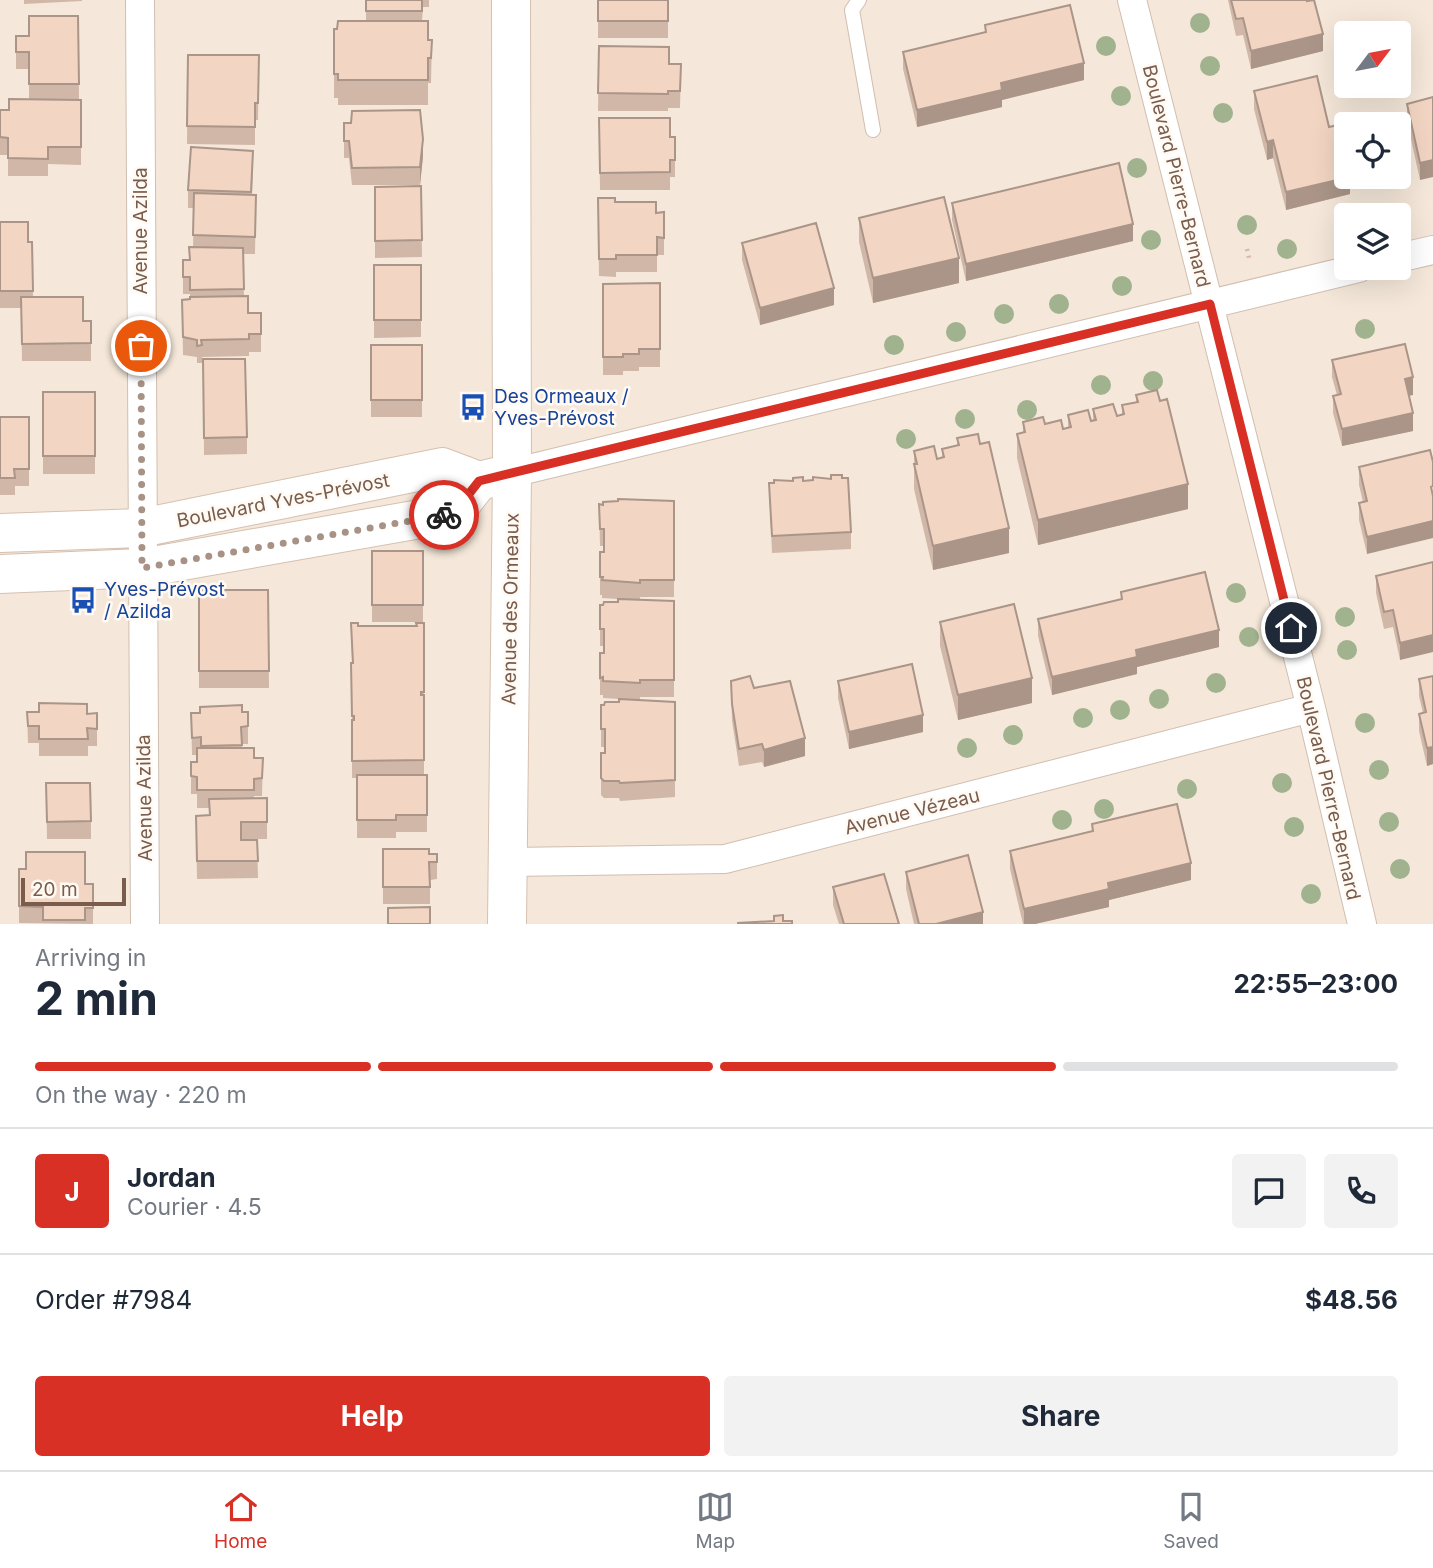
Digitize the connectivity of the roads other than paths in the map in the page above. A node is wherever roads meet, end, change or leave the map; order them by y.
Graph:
1 (140, 0) edge
2 (511, 0) edge
3 (859, 0) edge
4 (1132, 0) edge
5 (873, 130) dead end
6 (1433, 250) edge
7 (1411, 255) edge
8 (1334, 274) edge
9 (1210, 304) junction
10 (496, 477) junction
11 (141, 528) junction
12 (0, 533) edge
13 (142, 568) junction
14 (0, 574) edge
15 (1311, 709) junction
16 (506, 862) junction
17 (145, 924) edge
18 (507, 924) edge
19 (1362, 924) edge

1 - 11 street, Avenue Azilda
2 - 10 street, Avenue des Ormeaux
3 - 5 lane
4 - 9 street, Boulevard Pierre-Bernard
6 - 7 street
8 - 9 street
9 - 10 street
9 - 15 street, Boulevard Pierre-Bernard
10 - 11 street, Boulevard Yves-Prévost
10 - 13 street
10 - 16 street, Avenue des Ormeaux
11 - 12 street, Boulevard Yves-Prévost
11 - 13 street, Avenue Azilda
13 - 14 street
13 - 17 street, Avenue Azilda
15 - 16 street, Avenue Vézeau
15 - 19 street, Boulevard Pierre-Bernard
16 - 18 street, Avenue des Ormeaux

